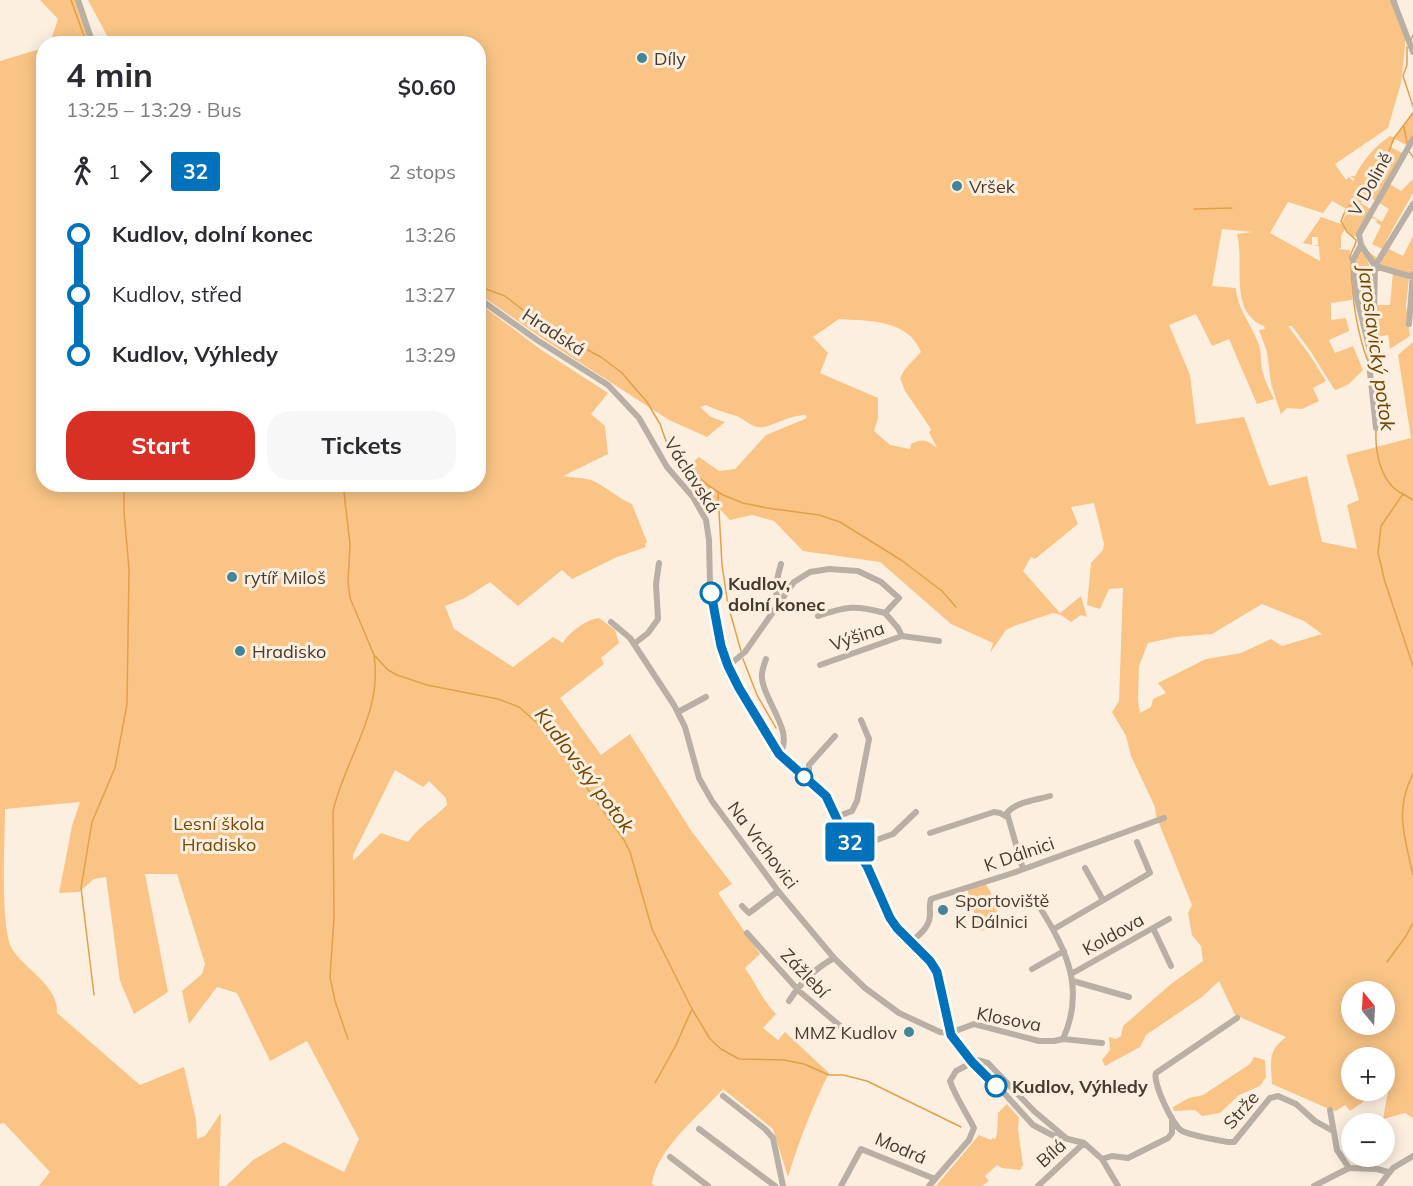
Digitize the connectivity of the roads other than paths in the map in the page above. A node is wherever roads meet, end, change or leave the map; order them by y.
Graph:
1 (78, 0) edge
2 (1394, 0) edge
3 (90, 36) edge
4 (1413, 52) edge
5 (1413, 140) edge
6 (1413, 204) edge
7 (1361, 245) junction
8 (1375, 266) junction
9 (1412, 276) edge
10 (486, 304) edge
11 (1409, 324) dead end
12 (1377, 349) dead end
13 (614, 390) joint
14 (1376, 428) dead end
15 (659, 562) dead end
16 (780, 564) dead end
17 (780, 602) junction
18 (885, 613) junction
19 (818, 616) dead end
20 (611, 622) dead end
21 (902, 636) junction
22 (939, 641) dead end
23 (634, 644) junction
24 (766, 659) dead end
25 (820, 664) dead end
26 (728, 666) junction
27 (706, 698) dead end
28 (678, 712) junction
29 (861, 720) dead end
30 (835, 736) dead end
31 (779, 754) junction
32 (809, 780) junction
33 (1050, 796) dead end
34 (916, 812) dead end
35 (836, 817) junction
36 (1007, 817) junction
37 (1164, 818) dead end
38 (930, 833) dead end
39 (1137, 842) dead end
40 (855, 848) junction
41 (1085, 868) dead end
42 (1023, 869) junction
43 (778, 891) junction
44 (1032, 895) dead end
45 (1103, 900) junction
46 (742, 906) dead end
47 (1169, 919) dead end
48 (1153, 928) junction
49 (1054, 929) junction
50 (747, 933) dead end
51 (911, 942) junction
52 (1064, 951) junction
53 (834, 958) junction
54 (1171, 966) dead end
55 (1032, 969) dead end
56 (1072, 978) junction
57 (797, 989) junction
58 (1129, 997) dead end
59 (789, 1001) dead end
60 (1237, 1018) dead end
61 (845, 1030) dead end
62 (950, 1033) junction
63 (1063, 1040) junction
64 (1102, 1043) dead end
65 (972, 1062) junction
66 (723, 1096) dead end
67 (1330, 1110) dead end
68 (1172, 1118) junction
69 (699, 1129) dead end
70 (1333, 1131) junction
71 (1067, 1139) junction
72 (1084, 1143) junction
73 (1413, 1156) edge
74 (670, 1157) dead end
75 (1102, 1159) junction
76 (1349, 1168) junction
77 (1389, 1172) junction
78 (935, 1179) junction
79 (708, 1186) edge
80 (774, 1186) edge
81 (783, 1186) edge
82 (841, 1186) edge
83 (929, 1186) edge
84 (1038, 1186) edge
85 (1118, 1186) edge
86 (1314, 1186) edge
87 (1379, 1186) edge

1 - 3 street
2 - 4 street
5 - 7 street, V Dolině
6 - 8 street
7 - 8 street
7 - 14 street, V Dolině
8 - 9 street
8 - 12 street
9 - 11 street
10 - 13 street, Hradská
13 - 26 street, Václavská
15 - 23 street
16 - 17 street
17 - 18 street
17 - 26 street
18 - 19 street
18 - 21 street
20 - 23 street, Na Vrchovici
21 - 22 street, Výšina
21 - 25 street, Výšina
23 - 28 street, Na Vrchovici
24 - 31 street
26 - 31 street, Václavská
27 - 28 street
28 - 43 street, Na Vrchovici
29 - 35 street
30 - 32 street
31 - 32 street, Václavská
32 - 35 street, Václavská
33 - 36 street
34 - 40 street
35 - 40 street, Václavská
36 - 38 street
36 - 42 street
37 - 42 street, K Dálnici
39 - 45 street
40 - 51 street, Václavská
41 - 45 street
42 - 51 street, K Dálnici
43 - 46 street
43 - 53 street, Na Vrchovici
44 - 49 street
45 - 49 street
47 - 48 street, Koldova
48 - 54 street
48 - 56 street, Koldova
49 - 52 street
50 - 57 street, Zážlebí
51 - 62 street, Václavská
52 - 55 street
52 - 56 street
53 - 57 street
53 - 62 street, Na Vrchovici
56 - 58 street
56 - 63 street
57 - 59 street
57 - 61 street, Zážlebí
60 - 68 street
62 - 63 street, Klosova
62 - 65 street, Václavská
63 - 64 street, Klosova
65 - 71 street, Václavská
65 - 71 street
65 - 78 street, Modrá
66 - 81 street
67 - 70 street
68 - 70 street, Strže
68 - 75 street
69 - 80 street
70 - 76 street
71 - 72 street, Václavská
72 - 75 street, Václavská
72 - 84 street, Bílá
73 - 77 street
74 - 79 street
75 - 85 street, Václavská
76 - 77 street
76 - 86 street
77 - 87 street
78 - 82 street, Modrá
78 - 83 street, Modrá

